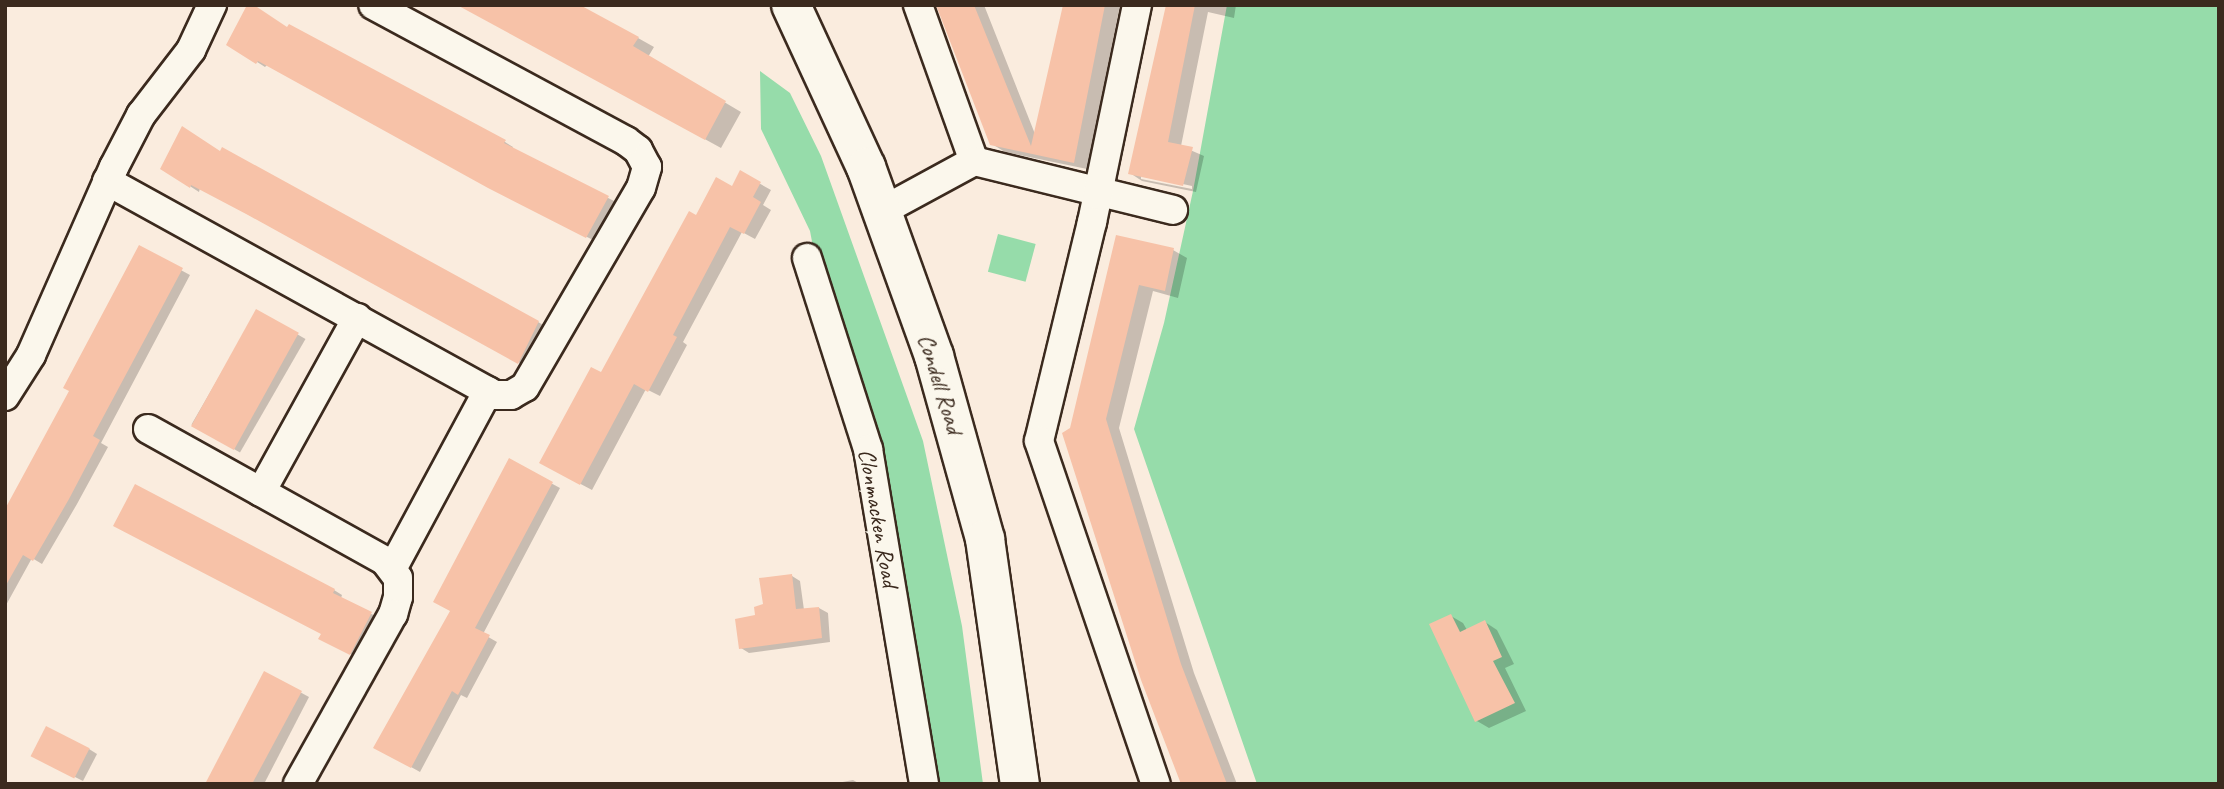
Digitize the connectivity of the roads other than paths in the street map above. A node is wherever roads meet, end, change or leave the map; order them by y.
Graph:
1 (212, 5) edge
2 (373, 5) edge
3 (791, 5) edge
4 (918, 5) edge
5 (1137, 5) edge
6 (974, 162) junction
7 (107, 181) junction
8 (1098, 193) junction
9 (1173, 210) dead end
10 (882, 211) junction
11 (807, 258) dead end
12 (356, 318) junction
13 (488, 391) junction
14 (5, 396) edge
15 (148, 429) dead end
16 (261, 492) junction
17 (391, 569) junction
18 (298, 784) edge
19 (924, 784) edge
20 (1020, 784) edge
21 (1156, 784) edge

1 - 7 street
2 - 13 street
3 - 10 main road, Condell Road
4 - 6 street
5 - 8 street
6 - 8 street
6 - 10 street
7 - 12 street
7 - 14 street
8 - 9 street
8 - 21 street
10 - 20 main road, Condell Road
11 - 19 street, Clonmacken Road
12 - 13 street
12 - 16 street
13 - 17 street
15 - 16 street
16 - 17 street
17 - 18 street

